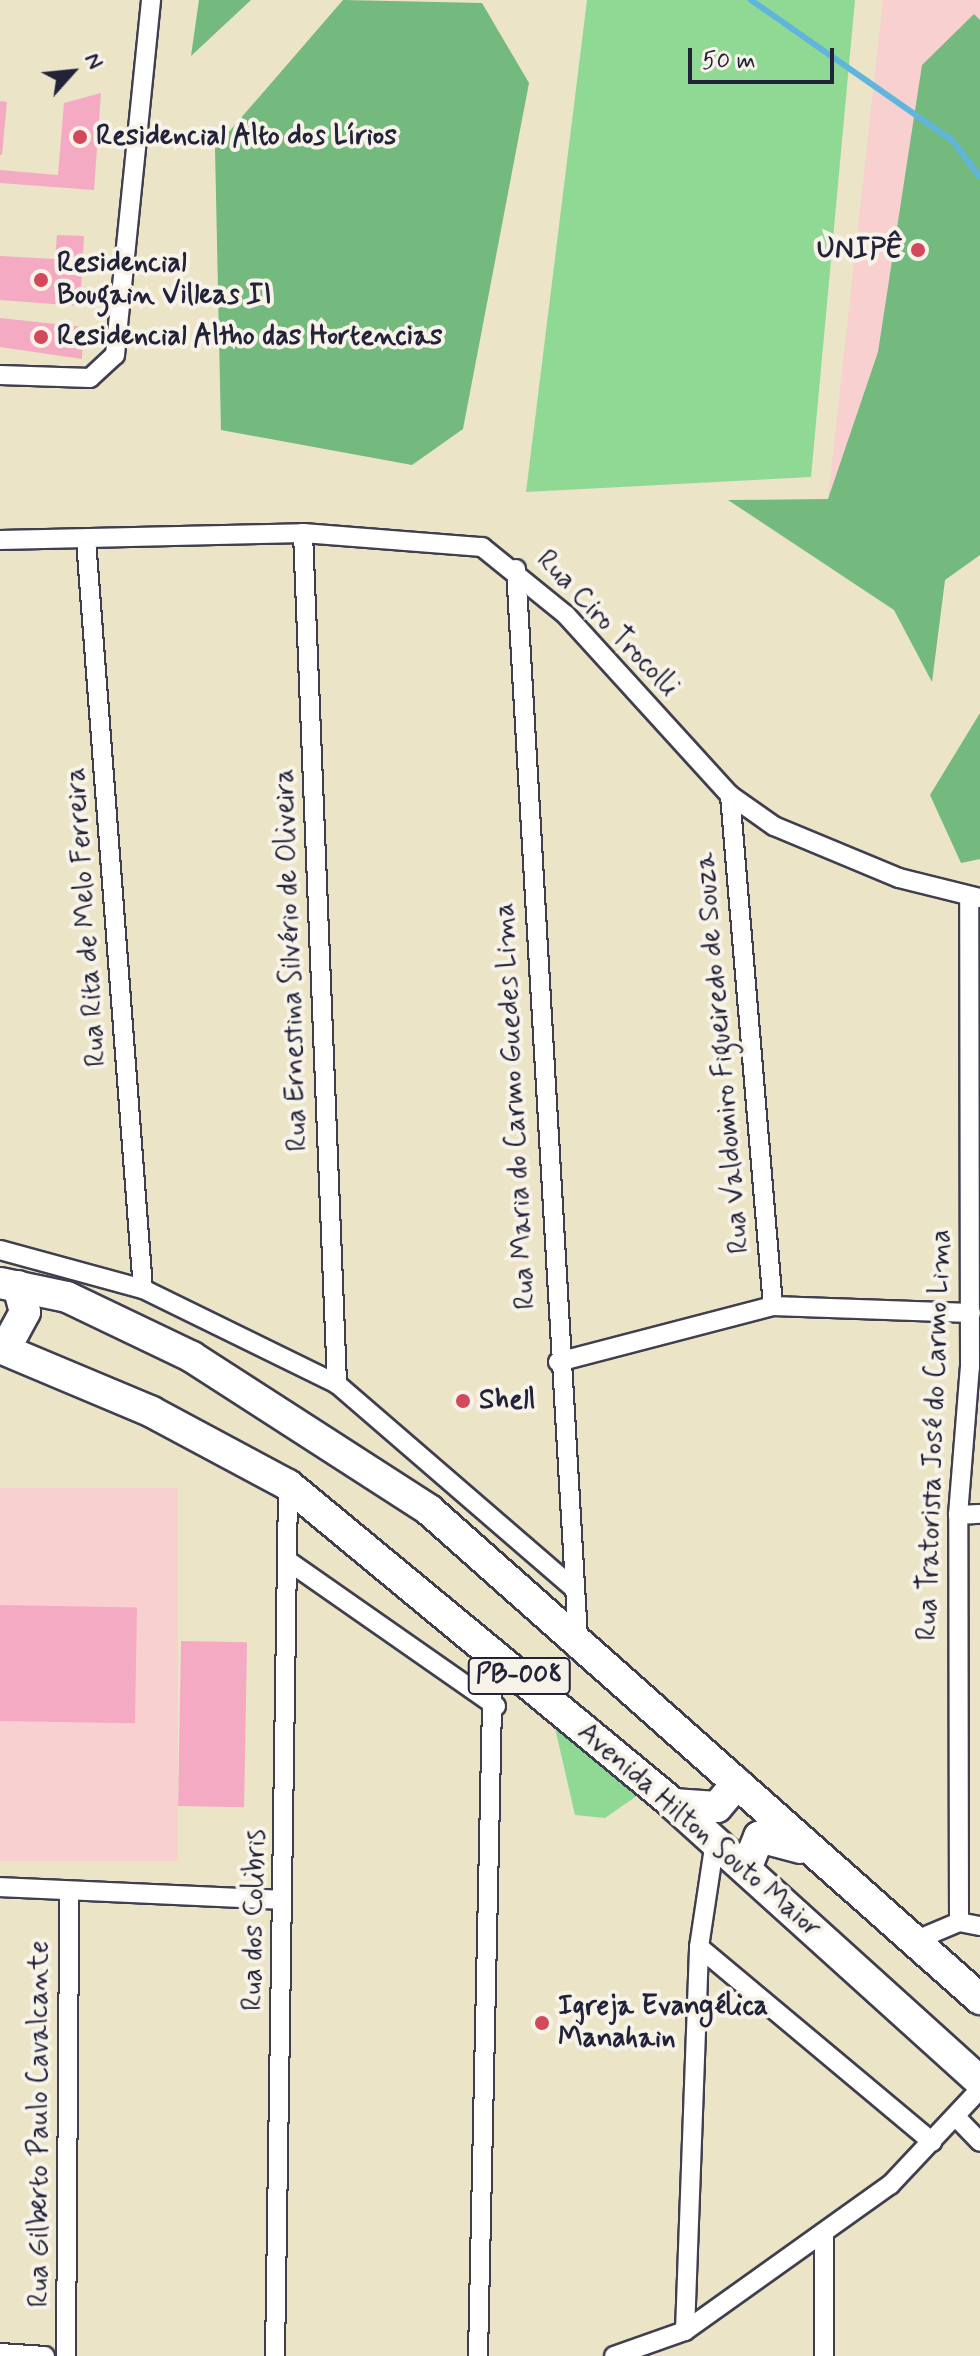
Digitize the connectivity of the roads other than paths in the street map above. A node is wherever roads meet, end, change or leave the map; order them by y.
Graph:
1 (151, 0) edge
2 (0, 375) edge
3 (303, 533) junction
4 (0, 540) edge
5 (86, 540) junction
6 (516, 569) junction
7 (730, 795) junction
8 (974, 899) edge
9 (975, 1082) edge
10 (0, 1250) edge
11 (9, 1285) edge
12 (143, 1289) junction
13 (773, 1306) junction
14 (971, 1313) junction
15 (3, 1348) edge
16 (558, 1362) junction
17 (975, 1367) edge
18 (337, 1384) junction
19 (288, 1485) junction
20 (980, 1514) edge
21 (958, 1515) junction
22 (291, 1563) junction
23 (572, 1587) junction
24 (578, 1639) junction
25 (493, 1655) junction
26 (496, 1706) junction
27 (737, 1783) junction
28 (673, 1804) junction
29 (715, 1841) junction
30 (817, 1856) junction
31 (746, 1869) junction
32 (0, 1887) edge
33 (69, 1893) junction
34 (282, 1900) junction
35 (959, 1922) junction
36 (980, 1926) edge
37 (914, 1941) junction
38 (699, 1947) junction
39 (980, 1999) edge
40 (980, 2081) edge
41 (980, 2089) edge
42 (957, 2118) junction
43 (932, 2142) junction
44 (980, 2142) edge
45 (824, 2232) junction
46 (685, 2331) junction
47 (0, 2353) edge
48 (45, 2356) edge
49 (66, 2356) edge
50 (275, 2356) edge
51 (478, 2356) edge
52 (614, 2356) edge
53 (824, 2356) edge

1 - 2 street
3 - 5 street, Rua Ciro Trocolli
3 - 6 street, Rua Ciro Trocolli
3 - 18 street, Rua Ernestina Silvério de Oliveira
4 - 5 street, Rua Ciro Trocolli
5 - 12 street, Rua Rita de Melo Ferreira
6 - 7 street, Rua Ciro Trocolli
6 - 16 street, Rua Maria do Carmo Guedes Lima
7 - 8 street, Rua Ciro Trocolli
7 - 13 street, Rua Valdomiro Figueiredo de Souza
8 - 9 street, Rua Tratorista José do Carmo Lima
9 - 14 street, Rua Tratorista José do Carmo Lima
10 - 12 street
11 - 15 main road
11 - 24 main road, Avenida Hilton Souto Maior / PB-008
12 - 18 street
13 - 14 street
13 - 16 street
14 - 17 street, Rua Tratorista José do Carmo Lima
15 - 19 main road, Avenida Hilton Souto Maior / PB-008
16 - 23 street, Rua Maria do Carmo Guedes Lima
17 - 21 street, Rua Tratorista José do Carmo Lima
18 - 23 street
19 - 22 street, Rua dos Colibris
19 - 25 main road, Avenida Hilton Souto Maior / PB-008
20 - 21 street
21 - 35 street, Rua Tratorista José do Carmo Lima
22 - 26 street
22 - 34 street, Rua dos Colibris
23 - 24 street, Rua Maria do Carmo Guedes Lima
24 - 27 main road, Avenida Hilton Souto Maior / PB-008
25 - 26 street
25 - 28 main road, Avenida Hilton Souto Maior / PB-008
26 - 51 street
27 - 28 main road
27 - 30 main road, Avenida Hilton Souto Maior / PB-008
28 - 29 main road, Avenida Hilton Souto Maior / PB-008
29 - 31 main road, Avenida Hilton Souto Maior / PB-008
29 - 38 street
30 - 31 main road
30 - 37 main road, Avenida Hilton Souto Maior / PB-008
31 - 40 main road, Avenida Hilton Souto Maior / PB-008
32 - 33 street
33 - 34 street
33 - 49 street, Rua Gilberto Paulo Cavalcante
34 - 50 street, Rua dos Colibris
35 - 36 street
35 - 37 street
37 - 39 main road, Avenida Hilton Souto Maior / PB-008
38 - 43 street
38 - 46 street
41 - 42 street
42 - 43 street
42 - 44 street
43 - 45 street
45 - 46 street
45 - 53 street
46 - 52 street
47 - 48 street

